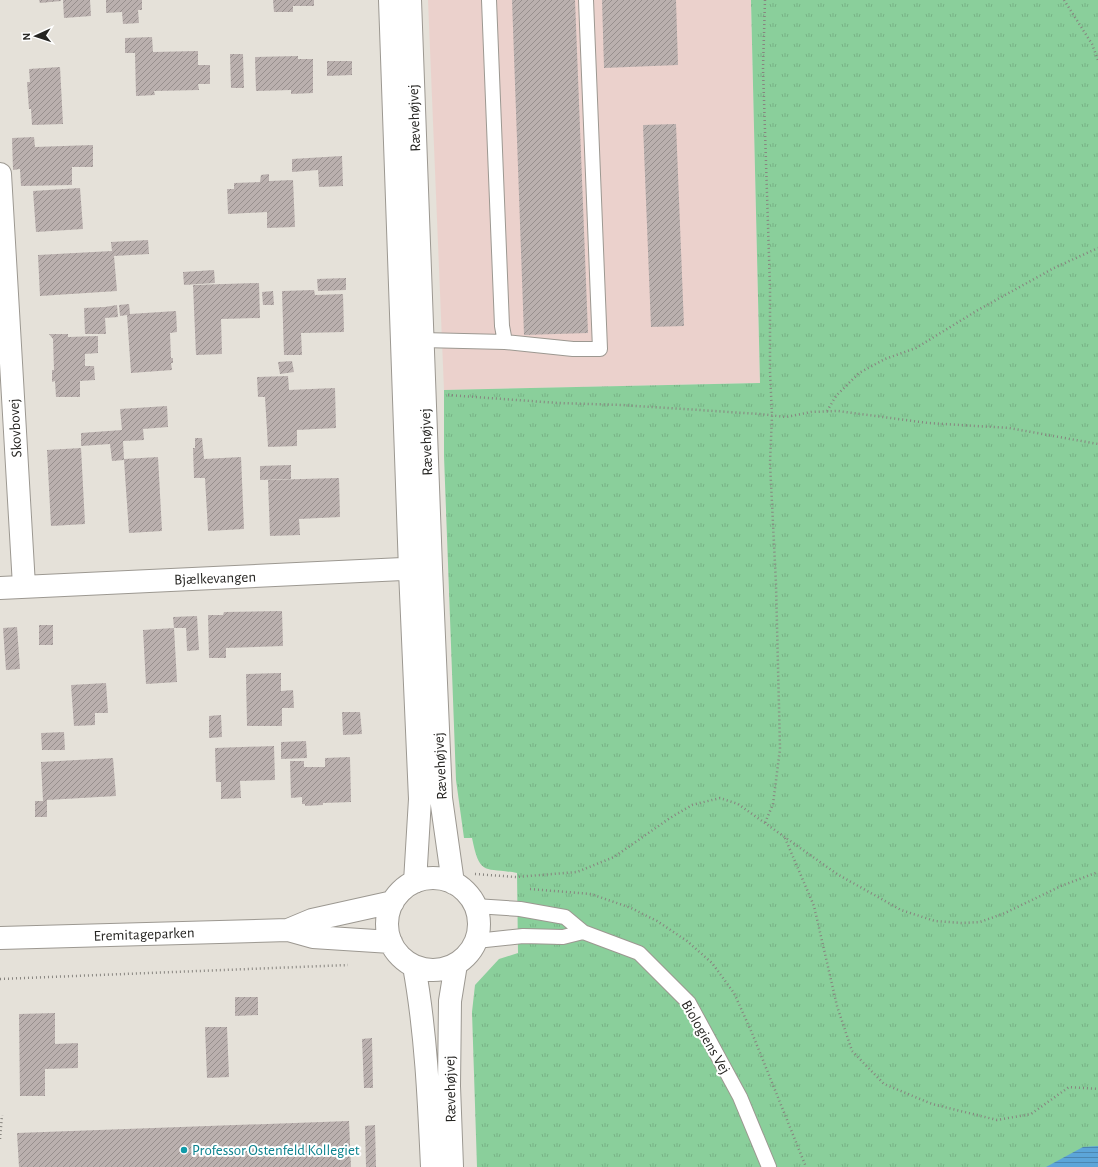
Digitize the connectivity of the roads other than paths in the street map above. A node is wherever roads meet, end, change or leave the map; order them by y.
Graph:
1 (390, 0) edge
2 (410, 0) edge
3 (489, 0) edge
4 (586, 0) edge
5 (0, 174) edge
6 (422, 340) junction
7 (505, 342) junction
8 (420, 569) junction
9 (24, 586) junction
10 (0, 588) edge
11 (452, 878) junction
12 (415, 882) junction
13 (393, 902) junction
14 (475, 906) junction
15 (288, 930) junction
16 (583, 932) junction
17 (0, 938) edge
18 (476, 941) junction
19 (391, 942) junction
20 (456, 964) junction
21 (414, 966) junction
22 (432, 1167) edge
23 (452, 1167) edge
24 (769, 1167) edge

1 - 8 street, Rævehøjvej
2 - 6 street, Rævehøjvej
3 - 7 lane
4 - 7 lane
5 - 9 street, Skovbovej
6 - 7 lane
6 - 8 street, Rævehøjvej
8 - 9 street, Bjælkevangen
8 - 11 street, Rævehøjvej
8 - 12 street, Rævehøjvej
9 - 10 street, Bjælkevangen
11 - 12 street
11 - 14 street
12 - 13 street
13 - 15 street, Eremitageparken
13 - 19 street
14 - 16 lane, Biologiens Vej
14 - 18 street
15 - 17 street, Eremitageparken
15 - 19 street, Eremitageparken
16 - 18 lane
16 - 24 lane, Biologiens Vej
18 - 20 street
19 - 21 street
20 - 21 street
20 - 23 street, Rævehøjvej
21 - 22 street, Rævehøjvej

